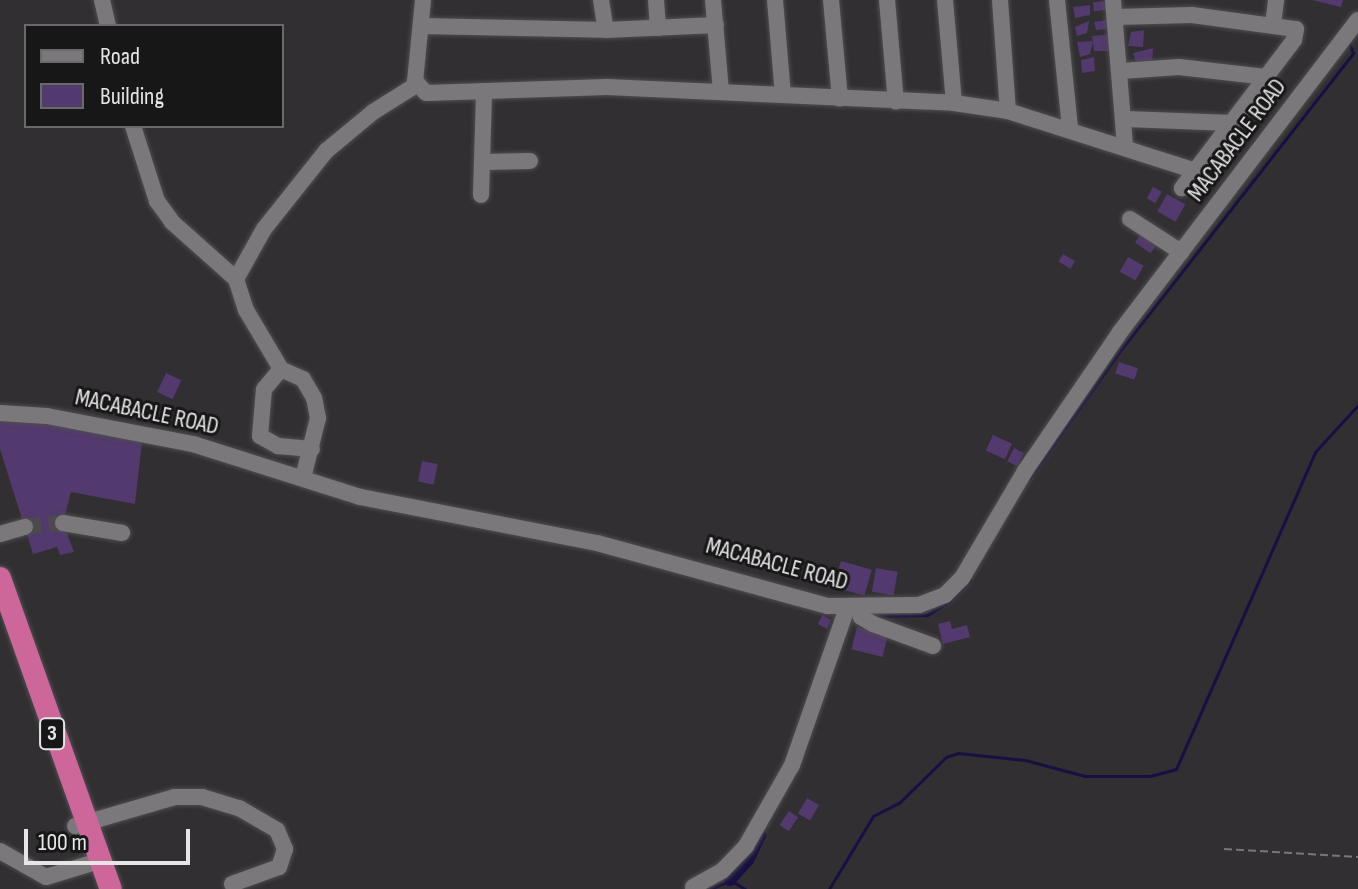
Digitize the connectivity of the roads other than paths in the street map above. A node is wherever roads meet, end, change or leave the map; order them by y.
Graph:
1 (102, 0) edge
2 (423, 0) edge
3 (601, 0) edge
4 (656, 0) edge
5 (713, 0) edge
6 (775, 0) edge
7 (831, 0) edge
8 (887, 0) edge
9 (945, 0) edge
10 (1000, 0) edge
11 (1057, 0) edge
12 (1276, 0) edge
13 (1114, 8) edge
14 (1358, 20) edge
15 (108, 24) edge
16 (716, 25) junction
17 (1273, 25) junction
18 (421, 26) junction
19 (658, 28) junction
20 (606, 30) junction
21 (1121, 71) junction
22 (1267, 77) junction
23 (416, 85) junction
24 (484, 91) junction
25 (721, 91) junction
26 (783, 95) junction
27 (840, 99) junction
28 (896, 102) junction
29 (954, 103) junction
30 (1008, 111) junction
31 (1126, 119) junction
32 (1232, 123) junction
33 (134, 128) edge
34 (1070, 129) junction
35 (1125, 146) junction
36 (530, 161) dead end
37 (482, 162) junction
38 (1196, 171) junction
39 (1182, 188) dead end
40 (481, 195) dead end
41 (1130, 219) dead end
42 (1181, 252) junction
43 (236, 279) junction
44 (281, 369) junction
45 (0, 413) edge
46 (312, 449) junction
47 (303, 478) junction
48 (63, 523) tunnel mouth
49 (25, 527) tunnel mouth
50 (122, 533) dead end
51 (0, 534) edge
52 (0, 578) edge
53 (852, 608) junction
54 (0, 613) edge
55 (933, 646) dead end
56 (79, 824) junction
57 (0, 851) edge
58 (89, 864) junction
59 (232, 884) dead end
60 (693, 887) dead end
61 (98, 889) edge
62 (111, 889) edge

1 - 15 street
2 - 18 street
3 - 20 street
4 - 19 street
5 - 16 street
6 - 26 street
7 - 27 street
8 - 28 street
9 - 29 street
10 - 30 street
11 - 34 street
12 - 17 street
13 - 17 street
13 - 21 street
14 - 42 street, MACABACLE ROAD
16 - 19 street
16 - 25 street
17 - 22 street
18 - 20 street
18 - 23 street
19 - 20 street
21 - 22 street
21 - 31 street
22 - 32 street
23 - 24 street
23 - 43 street
24 - 25 street
24 - 37 street
25 - 26 street
26 - 27 street
27 - 28 street
28 - 29 street
29 - 30 street
30 - 34 street
31 - 32 street
31 - 35 street
32 - 38 street
33 - 43 street
34 - 35 street
35 - 38 street
36 - 37 street
37 - 40 street
38 - 39 street
41 - 42 street
42 - 53 street, MACABACLE ROAD
43 - 44 street
44 - 46 street
44 - 46 street
45 - 47 street, MACABACLE ROAD
46 - 47 street
47 - 53 street, MACABACLE ROAD
48 - 50 street
49 - 51 street
52 - 56 highway, 3
53 - 55 street
53 - 60 street
54 - 56 highway, 3
56 - 58 highway, 3
56 - 59 street
56 - 62 highway, 3
57 - 58 street
58 - 61 highway, 3

